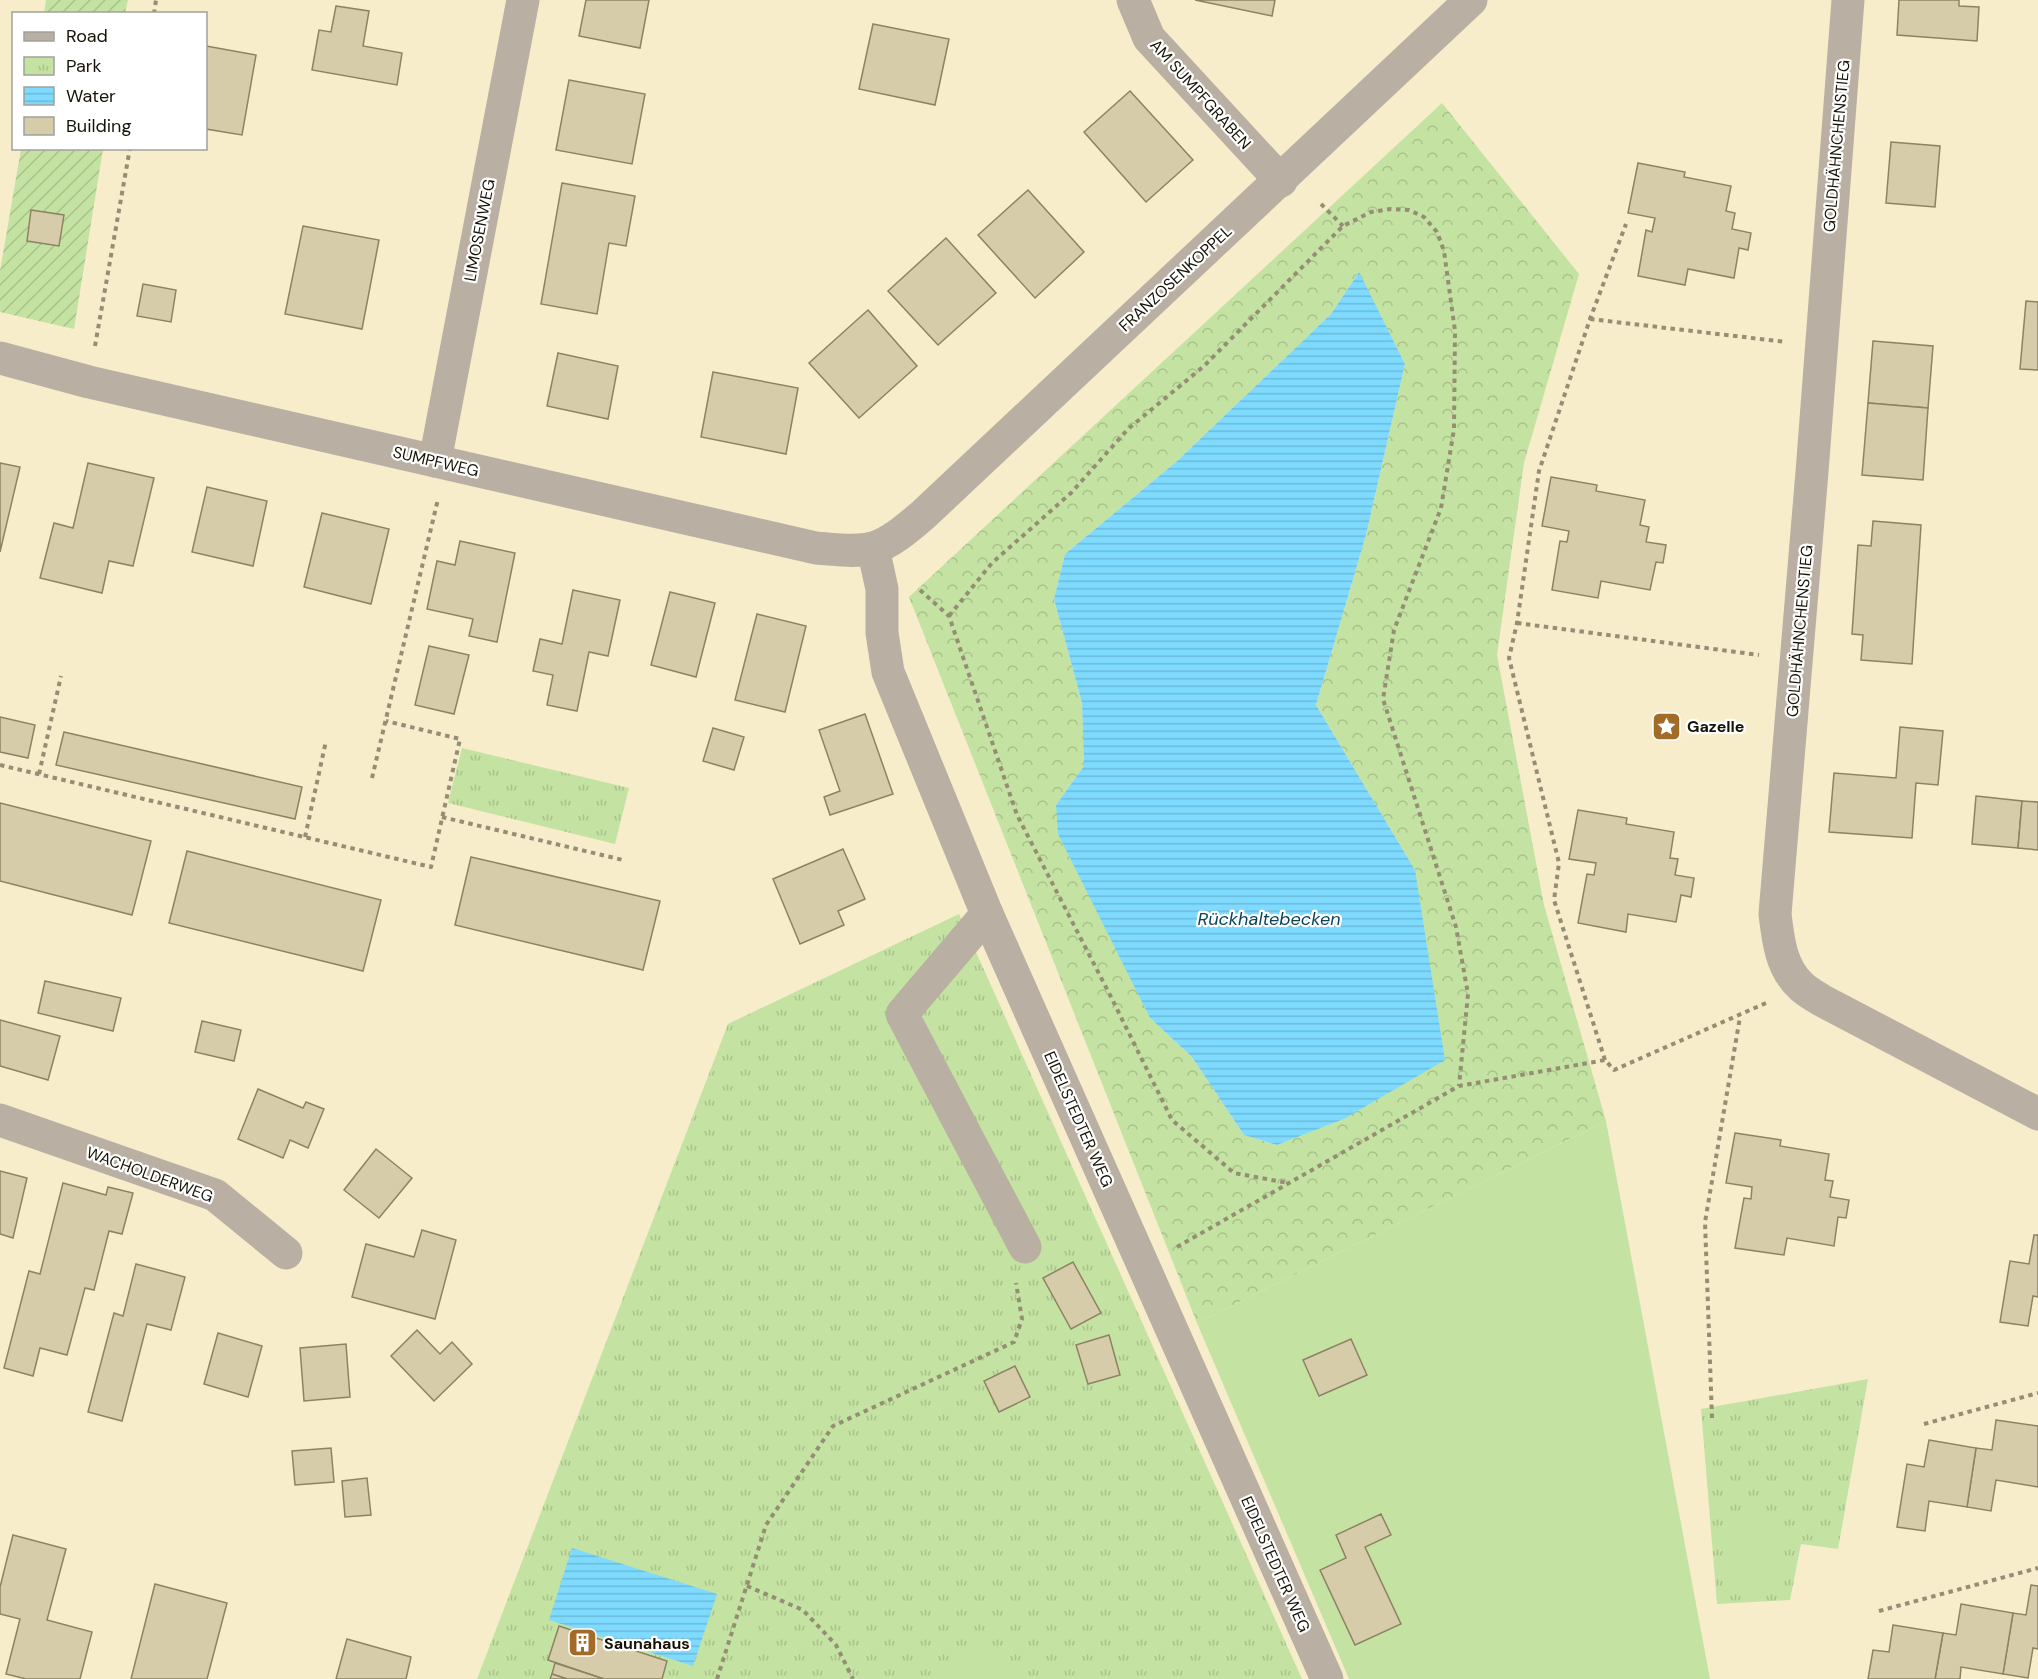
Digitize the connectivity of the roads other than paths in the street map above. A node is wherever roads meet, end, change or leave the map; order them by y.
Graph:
1 (523, 0) edge
2 (1133, 0) edge
3 (1471, 0) edge
4 (1848, 0) edge
5 (1281, 181) junction
6 (0, 358) edge
7 (441, 462) junction
8 (873, 548) junction
9 (987, 914) junction
10 (2038, 1114) edge
11 (0, 1120) edge
12 (1025, 1247) road end
13 (286, 1253) dead end
14 (1327, 1679) edge

1 - 7 street, LIMOSENWEG
2 - 5 street, AM SUMPFGRABEN
3 - 5 street, FRANZOSENKOPPEL
4 - 10 street, GOLDHÄHNCHENSTIEG
5 - 8 street, FRANZOSENKOPPEL
6 - 7 street, SUMPFWEG
7 - 8 street, SUMPFWEG
8 - 9 street, EIDELSTEDTER WEG
9 - 12 street
9 - 14 street, EIDELSTEDTER WEG
11 - 13 street, WACHOLDERWEG

